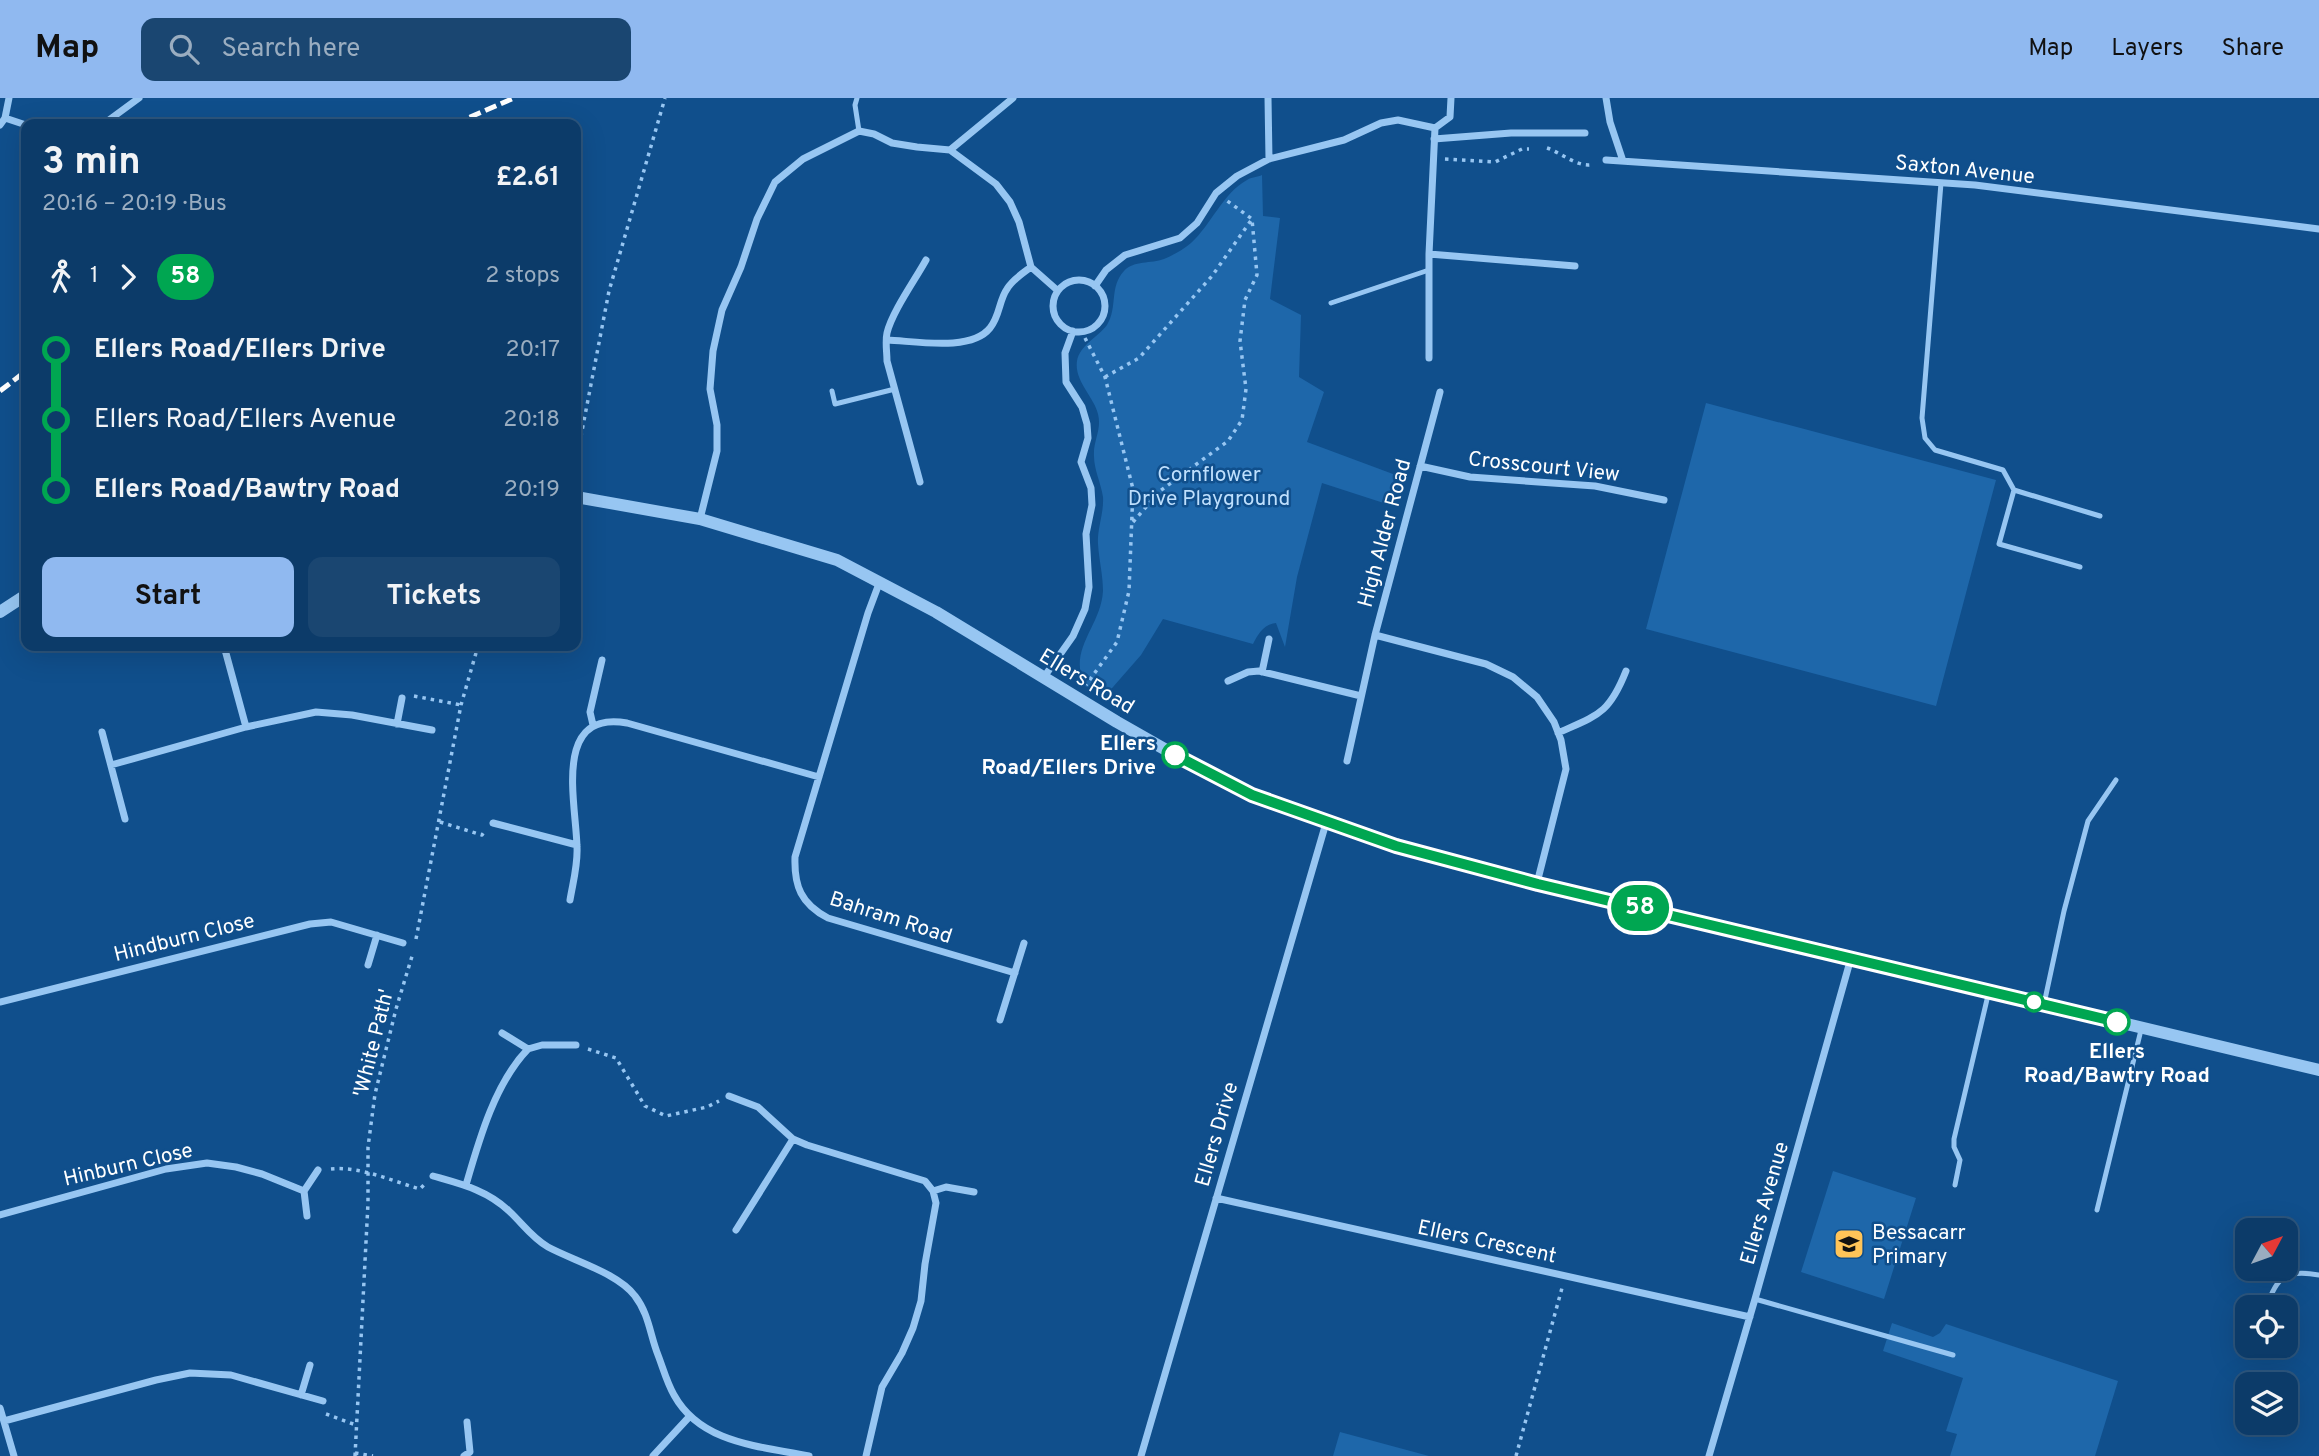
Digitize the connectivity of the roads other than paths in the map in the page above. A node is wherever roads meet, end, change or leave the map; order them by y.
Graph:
1 (9, 98) edge
2 (139, 98) edge
3 (857, 98) edge
4 (1013, 98) edge
5 (1268, 98) edge
6 (1451, 98) edge
7 (1606, 98) edge
8 (111, 119) edge
9 (2, 121) edge
10 (21, 124) edge
11 (1435, 128) junction
12 (859, 131) junction
13 (1585, 133) dead end
14 (1434, 139) junction
15 (950, 150) junction
16 (1269, 159) junction
17 (1606, 160) road end
18 (1623, 161) junction
19 (1941, 183) junction
20 (2319, 229) edge
21 (1429, 254) junction
22 (926, 260) dead end
23 (1575, 266) dead end
24 (1031, 267) junction
25 (1429, 270) junction
26 (1096, 286) junction
27 (1057, 290) junction
28 (1331, 303) dead end
29 (1077, 332) junction
30 (887, 340) junction
31 (1429, 358) dead end
32 (895, 389) junction
33 (832, 391) dead end
34 (1440, 392) dead end
35 (1420, 466) junction
36 (920, 482) dead end
37 (2014, 490) junction
38 (581, 498) edge
39 (1664, 500) dead end
40 (2100, 516) dead end
41 (700, 519) junction
42 (2080, 566) dead end
43 (880, 581) junction
44 (21, 598) edge
45 (0, 612) edge
46 (1375, 635) junction
47 (1269, 639) dead end
48 (224, 651) edge
49 (602, 660) dead end
50 (1626, 671) dead end
51 (1262, 672) junction
52 (1044, 677) junction
53 (1228, 681) dead end
54 (1361, 696) junction
55 (402, 698) road end
56 (397, 724) junction
57 (593, 725) junction
58 (246, 727) junction
59 (432, 730) dead end
60 (102, 732) dead end
61 (1558, 733) junction
62 (1347, 761) dead end
63 (111, 765) junction
64 (819, 777) junction
65 (2116, 780) dead end
66 (125, 819) dead end
67 (1326, 822) junction
68 (493, 823) road end
69 (578, 845) junction
70 (1538, 884) junction
71 (570, 900) dead end
72 (377, 935) junction
73 (402, 943) dead end
74 (1024, 943) dead end
75 (1851, 958) junction
76 (368, 965) dead end
77 (1014, 973) junction
78 (1989, 991) junction
79 (0, 1002) edge
80 (2044, 1004) junction
81 (1000, 1020) dead end
82 (2142, 1028) junction
83 (502, 1033) dead end
84 (576, 1045) road end
85 (528, 1049) junction
86 (2319, 1070) edge
87 (729, 1096) road end
88 (793, 1139) junction
89 (318, 1170) road end
90 (433, 1176) road end
91 (467, 1185) junction
92 (1955, 1185) dead end
93 (304, 1191) junction
94 (933, 1191) junction
95 (974, 1192) dead end
96 (1216, 1198) junction
97 (2097, 1210) dead end
98 (0, 1215) edge
99 (307, 1216) dead end
100 (736, 1230) dead end
101 (2319, 1275) edge
102 (2271, 1295) edge
103 (1755, 1299) junction
104 (1750, 1317) junction
105 (1953, 1354) dead end
106 (310, 1365) dead end
107 (301, 1395) junction
108 (323, 1401) road end
109 (0, 1408) edge
110 (690, 1416) junction
111 (4, 1421) junction
112 (467, 1422) dead end
113 (470, 1455) edge
114 (14, 1456) edge
115 (653, 1456) edge
116 (809, 1456) edge
117 (866, 1456) edge
118 (1141, 1456) edge
119 (1709, 1456) edge

1 - 9 street
2 - 8 street
3 - 12 lane
4 - 15 street
5 - 16 street
6 - 11 street
7 - 18 street
9 - 10 street
11 - 14 street
11 - 16 street
12 - 15 street
12 - 41 street
13 - 14 street
14 - 21 street
15 - 24 street
16 - 26 street
17 - 18 street, Saxton Avenue
18 - 19 street, Saxton Avenue
19 - 20 street, Saxton Avenue
19 - 37 lane
21 - 23 street
21 - 25 street
22 - 30 street
24 - 27 street
24 - 30 street
25 - 28 lane
25 - 31 street
26 - 27 street
26 - 29 street
27 - 29 street
29 - 52 street
30 - 32 street
32 - 33 lane
32 - 36 street
34 - 35 street, High Alder Road
35 - 39 street, Crosscourt View
35 - 46 street, High Alder Road
37 - 40 lane
37 - 42 lane
38 - 41 street, Ellers Road
41 - 43 street, Ellers Road
43 - 52 street, Ellers Road
43 - 64 street, Bahram Road
44 - 45 street
46 - 54 street
46 - 61 street, High Alder Road
47 - 51 street
48 - 58 street
49 - 57 street
50 - 61 street
51 - 53 street
51 - 54 street
52 - 67 street, Ellers Road
54 - 62 street
55 - 56 street
56 - 58 street
56 - 59 street
57 - 64 street
57 - 69 street
58 - 63 street
60 - 63 street
61 - 70 street, High Alder Road
63 - 66 street
64 - 77 street, Bahram Road
65 - 80 lane
67 - 70 street, Ellers Road
67 - 96 street, Ellers Drive
68 - 69 street
69 - 71 street
70 - 75 street, Ellers Road
72 - 73 street, Hindburn Close
72 - 76 street
72 - 79 street, Hindburn Close
74 - 77 street
75 - 78 street, Ellers Road
75 - 103 street, Ellers Avenue
77 - 81 street
78 - 80 street, Ellers Road
78 - 92 lane
80 - 82 street, Ellers Road
82 - 86 street, Ellers Road
82 - 97 lane
83 - 85 street
84 - 85 street
85 - 91 street
87 - 88 street
88 - 94 street
88 - 100 street
89 - 93 street
90 - 91 street
91 - 110 street
93 - 98 street, Hinburn Close
93 - 99 street
94 - 95 street
94 - 117 street
96 - 104 street, Ellers Crescent
96 - 118 street, Ellers Drive
101 - 102 lane
103 - 104 street, Ellers Avenue
103 - 105 lane
104 - 119 street, Ellers Avenue
106 - 107 street
107 - 108 street
107 - 111 street
109 - 111 street
110 - 115 street
110 - 116 street
111 - 114 street
112 - 113 street

